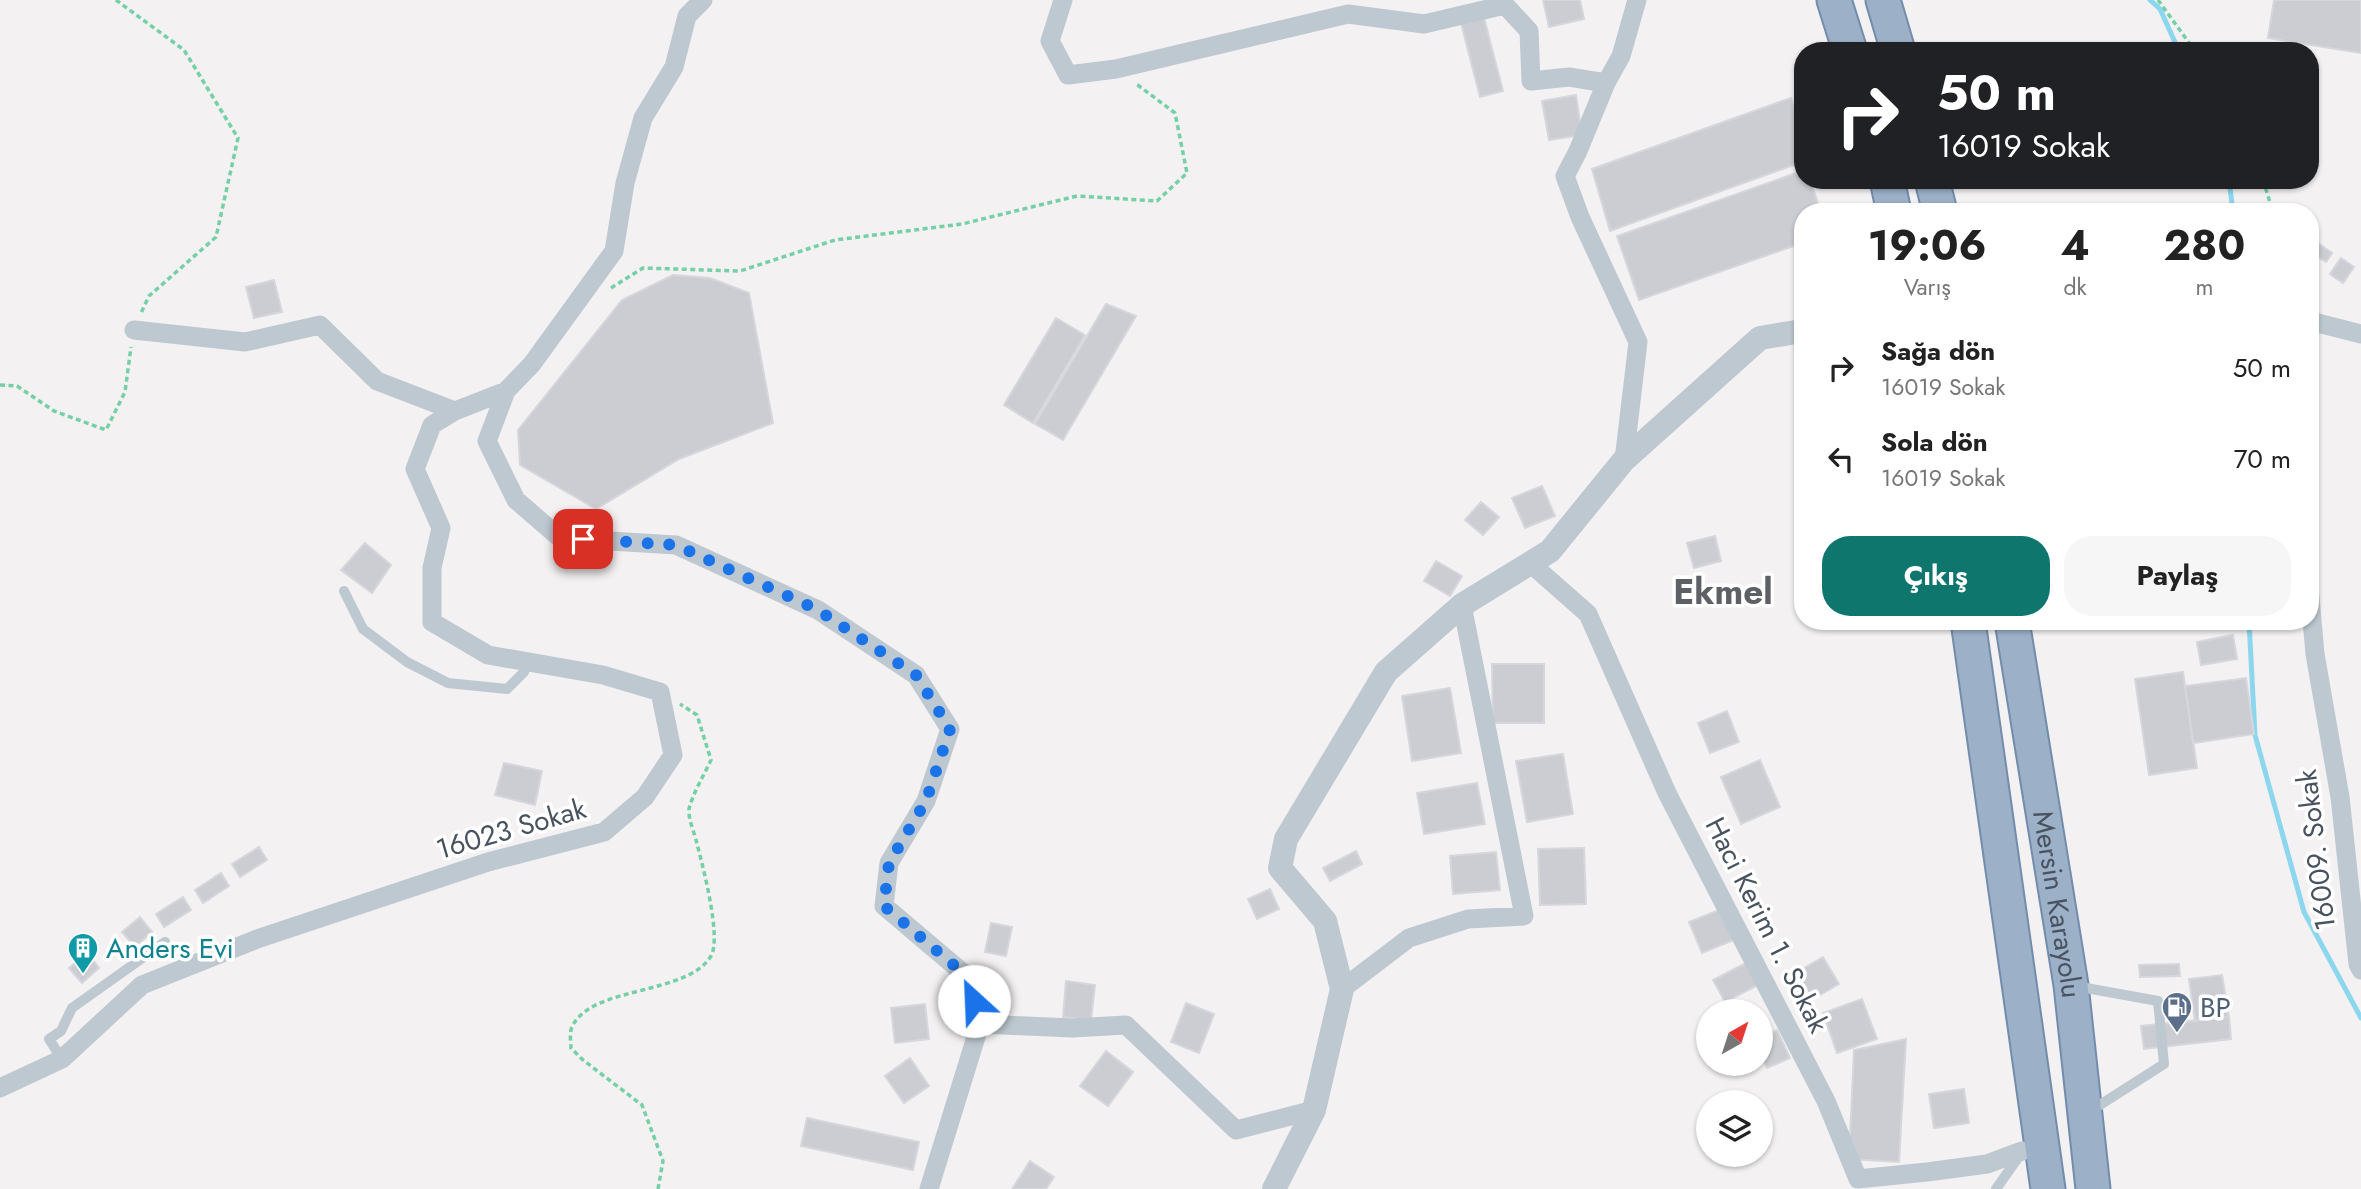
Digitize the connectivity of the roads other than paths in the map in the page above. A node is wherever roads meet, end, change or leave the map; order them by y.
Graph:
1 (703, 0) edge
2 (1063, 0) edge
3 (1637, 0) edge
4 (1834, 0) edge
5 (1883, 0) edge
6 (1847, 42) edge
7 (1895, 42) edge
8 (1606, 83) junction
9 (2319, 323) edge
10 (134, 330) road end
11 (1794, 332) edge
12 (2361, 334) edge
13 (506, 391) junction
14 (455, 411) junction
15 (1624, 460) junction
16 (1530, 563) junction
17 (344, 591) dead end
18 (1462, 605) junction
19 (1969, 630) edge
20 (2013, 630) edge
21 (2313, 630) edge
22 (525, 662) junction
23 (165, 942) dead end
24 (2361, 970) edge
25 (2071, 985) junction
26 (1342, 989) junction
27 (979, 1024) junction
28 (62, 1059) junction
29 (0, 1088) edge
30 (1314, 1110) junction
31 (2085, 1114) junction
32 (2031, 1139) junction
33 (929, 1189) edge
34 (1274, 1189) edge
35 (1996, 1189) edge
36 (2048, 1189) edge
37 (2093, 1189) edge

1 - 13 street
2 - 8 street
3 - 8 street
4 - 6 highway
5 - 7 highway
8 - 15 street
9 - 12 street
10 - 14 street
11 - 15 street
13 - 14 street
13 - 27 street
14 - 22 street
15 - 16 street
16 - 18 street
16 - 32 street, Haci Kerim 1. Sokak
17 - 22 lane
18 - 26 street
18 - 26 street
19 - 32 highway, Mersin Karayolu
20 - 25 highway, Mersin Karayolu
21 - 24 street, 16009. Sokak
22 - 28 street, 16023 Sokak
23 - 28 lane
25 - 31 highway, Mersin Karayolu
25 - 31 lane
26 - 30 street
27 - 30 street
27 - 33 street
28 - 29 street, 16023 Sokak
30 - 34 street
31 - 37 highway, Mersin Karayolu
32 - 35 lane
32 - 36 highway, Mersin Karayolu

